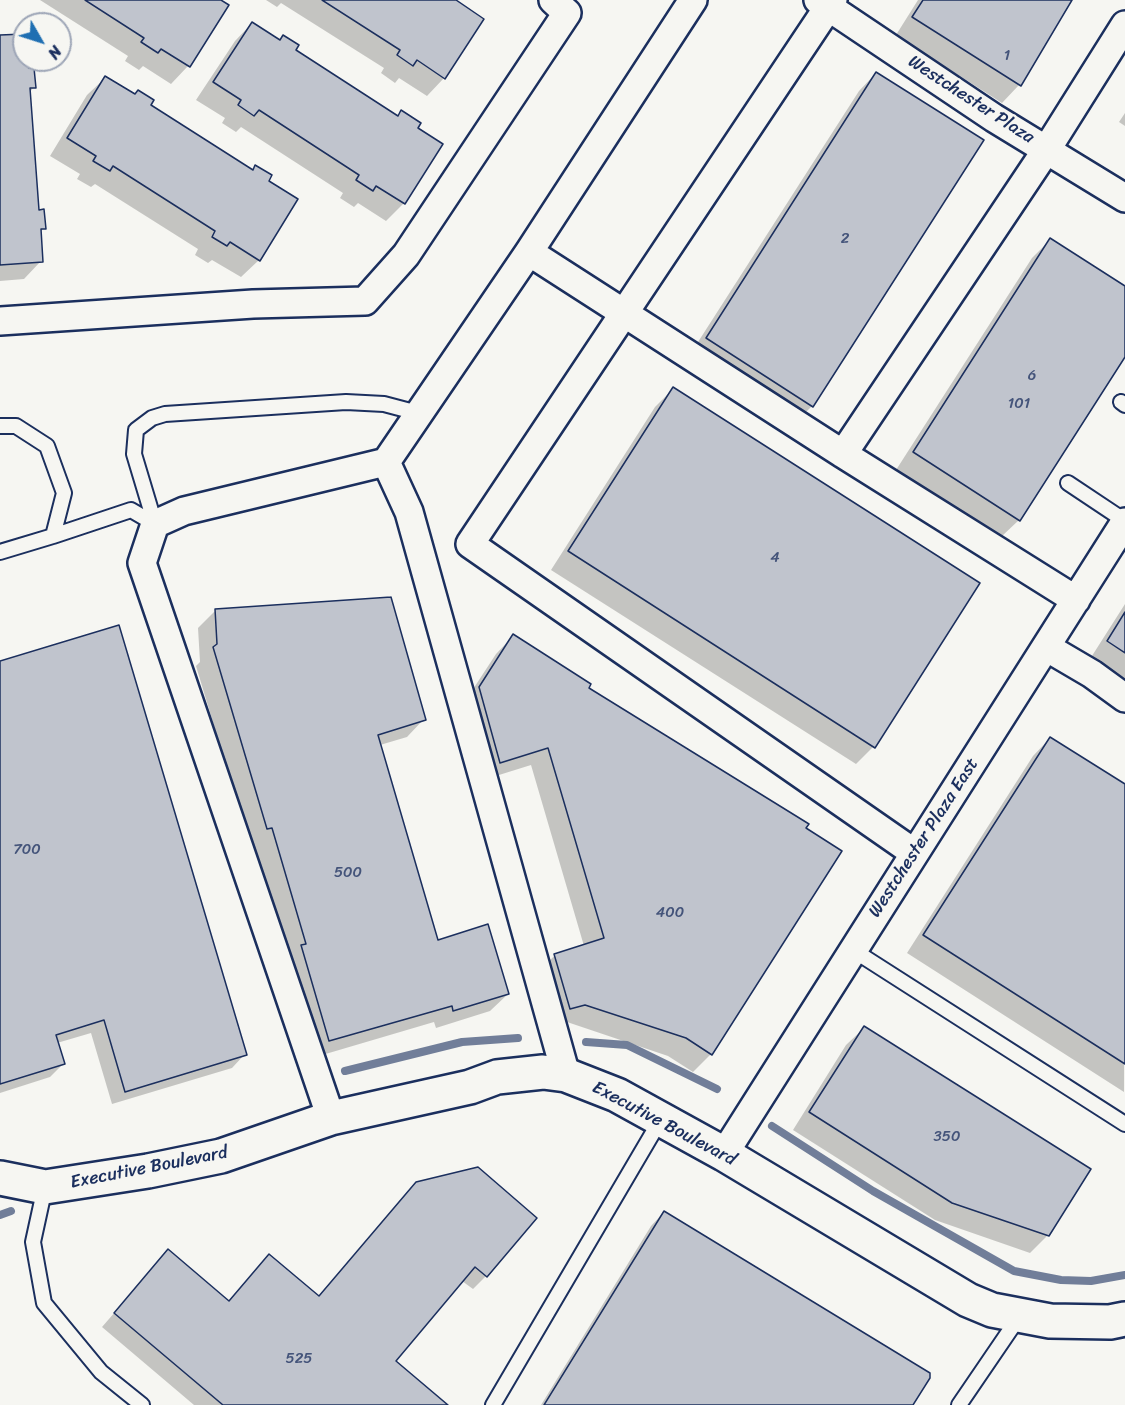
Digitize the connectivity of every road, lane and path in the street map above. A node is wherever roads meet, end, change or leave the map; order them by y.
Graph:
1 (553, 0) edge
2 (693, 0) edge
3 (827, 2) edge
4 (1125, 25) edge
5 (1047, 149) junction
6 (1125, 198) edge
7 (529, 252) junction
8 (624, 313) junction
9 (0, 321) edge
10 (418, 413) junction
11 (0, 426) edge
12 (843, 454) junction
13 (386, 462) junction
14 (1068, 483) dead end
15 (1125, 522) edge
16 (155, 524) junction
17 (53, 536) junction
18 (0, 552) edge
19 (1076, 600) junction
20 (1046, 647) junction
21 (1125, 698) edge
22 (913, 852) junction
23 (852, 950) junction
24 (566, 1075) junction
25 (331, 1118) junction
26 (661, 1119) junction
27 (1125, 1124) edge
28 (724, 1154) junction
29 (0, 1178) edge
30 (45, 1187) junction
31 (1020, 1315) junction
32 (1125, 1319) edge
33 (142, 1405) edge
34 (493, 1405) edge
35 (959, 1405) edge

1 - 9 street
2 - 7 street
3 - 5 street, Westchester Plaza
3 - 8 street
4 - 5 street
5 - 6 street, Westchester Plaza
5 - 12 street
7 - 8 street
7 - 10 street
8 - 12 street
8 - 22 street
10 - 13 street
10 - 16 lane
11 - 17 lane
12 - 19 street
13 - 16 street
13 - 24 street
14 - 15 lane
15 - 19 street, Westchester Plaza East
16 - 17 lane
16 - 25 street
17 - 18 lane
19 - 20 street, Westchester Plaza East
20 - 21 street
20 - 22 street, Westchester Plaza East
22 - 23 street, Westchester Plaza East
23 - 27 lane
23 - 28 street, Westchester Plaza East
24 - 25 street, Executive Boulevard
24 - 26 street, Executive Boulevard
25 - 30 street, Executive Boulevard
26 - 28 street, Executive Boulevard
26 - 34 lane
28 - 31 street, Executive Boulevard
29 - 30 street, Executive Boulevard
30 - 33 lane
31 - 32 street, Executive Boulevard
31 - 35 lane

